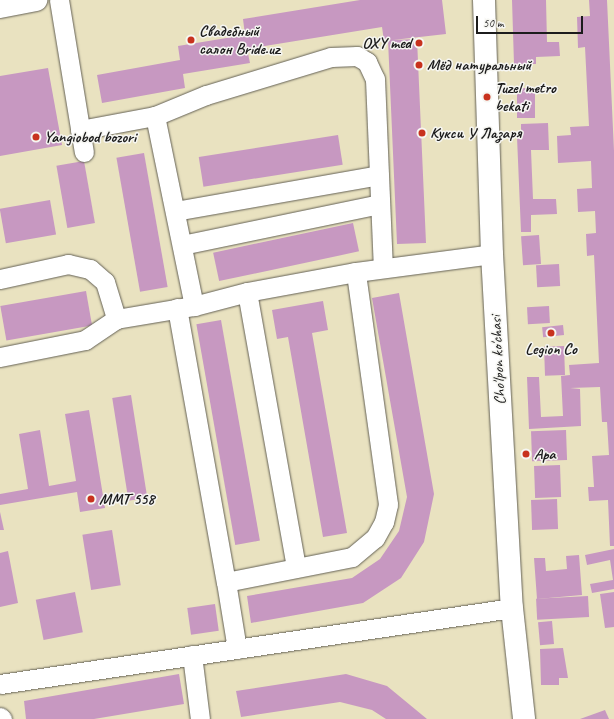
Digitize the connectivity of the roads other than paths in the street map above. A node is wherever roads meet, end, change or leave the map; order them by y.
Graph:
1 (36, 0) edge
2 (59, 0) edge
3 (484, 0) edge
4 (0, 7) edge
5 (155, 116) junction
6 (80, 130) junction
7 (84, 152) dead end
8 (379, 175) junction
9 (380, 204) junction
10 (175, 211) junction
11 (182, 245) junction
12 (492, 254) junction
13 (383, 268) junction
14 (356, 272) junction
15 (0, 279) edge
16 (247, 292) junction
17 (186, 307) junction
18 (116, 319) junction
19 (0, 357) edge
20 (296, 568) junction
21 (226, 582) junction
22 (512, 608) junction
23 (237, 649) junction
24 (192, 655) junction
25 (0, 684) edge
26 (200, 719) edge
27 (524, 719) edge

1 - 4 main road
2 - 6 street
3 - 12 main road, Cho'lpon ko'chasi
5 - 6 street
5 - 8 street
5 - 10 street
6 - 7 street
8 - 9 street
8 - 10 street
9 - 11 street
9 - 13 street
10 - 11 street
11 - 17 street
12 - 13 street
12 - 22 main road, Cho'lpon ko'chasi
13 - 14 street
14 - 16 street
14 - 20 street
15 - 18 street
16 - 17 street
16 - 20 street
17 - 18 street
17 - 21 street
18 - 19 street
20 - 21 street
21 - 23 street
22 - 23 street
22 - 27 main road, Cho'lpon ko'chasi
23 - 24 street
24 - 25 street
24 - 26 street

